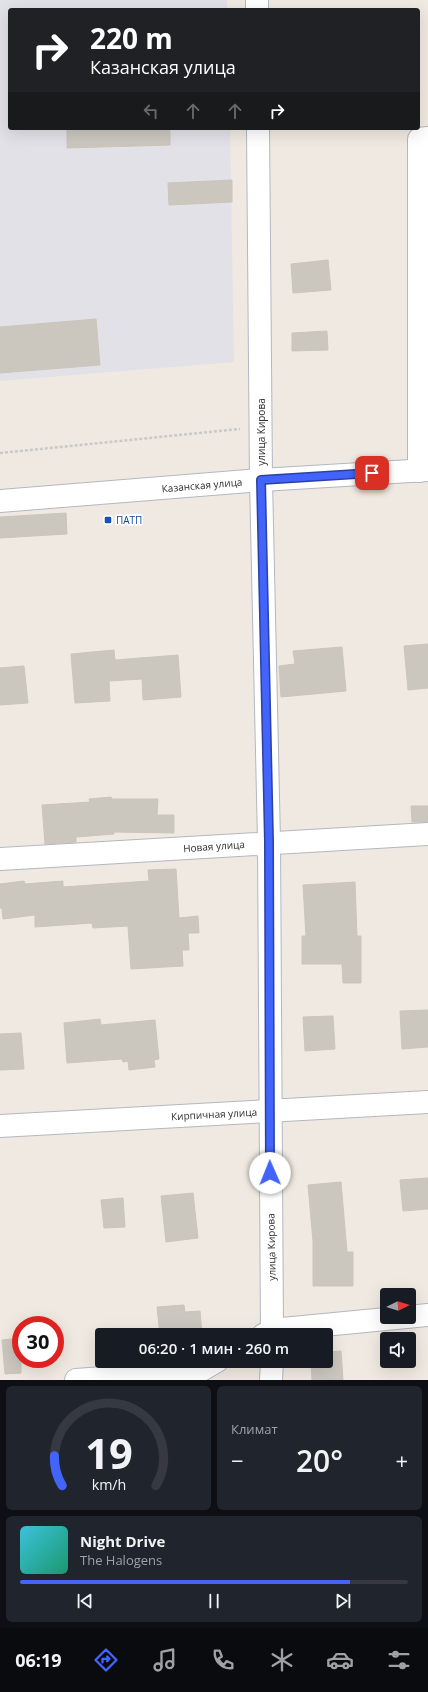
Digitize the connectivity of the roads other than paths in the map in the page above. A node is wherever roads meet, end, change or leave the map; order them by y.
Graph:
1 (258, 130) edge
2 (428, 138) edge
3 (424, 470) edge
4 (261, 480) junction
5 (0, 501) edge
6 (428, 834) edge
7 (269, 842) junction
8 (0, 859) edge
9 (428, 1102) edge
10 (270, 1111) junction
11 (0, 1126) edge
12 (428, 1315) edge
13 (269, 1328) edge
14 (313, 1328) edge
15 (205, 1368) edge
16 (272, 1368) edge
17 (76, 1380) edge
18 (271, 1380) edge

1 - 4 street, улица Кирова
2 - 3 street
3 - 4 street, Казанская улица
4 - 5 street, Казанская улица
4 - 7 street, улица Кирова
6 - 7 street, Новая улица
7 - 8 street, Новая улица
7 - 10 street, улица Кирова
9 - 10 street, Кирпичная улица
10 - 11 street, Кирпичная улица
10 - 13 street, улица Кирова
12 - 14 street
15 - 17 street
16 - 18 street

